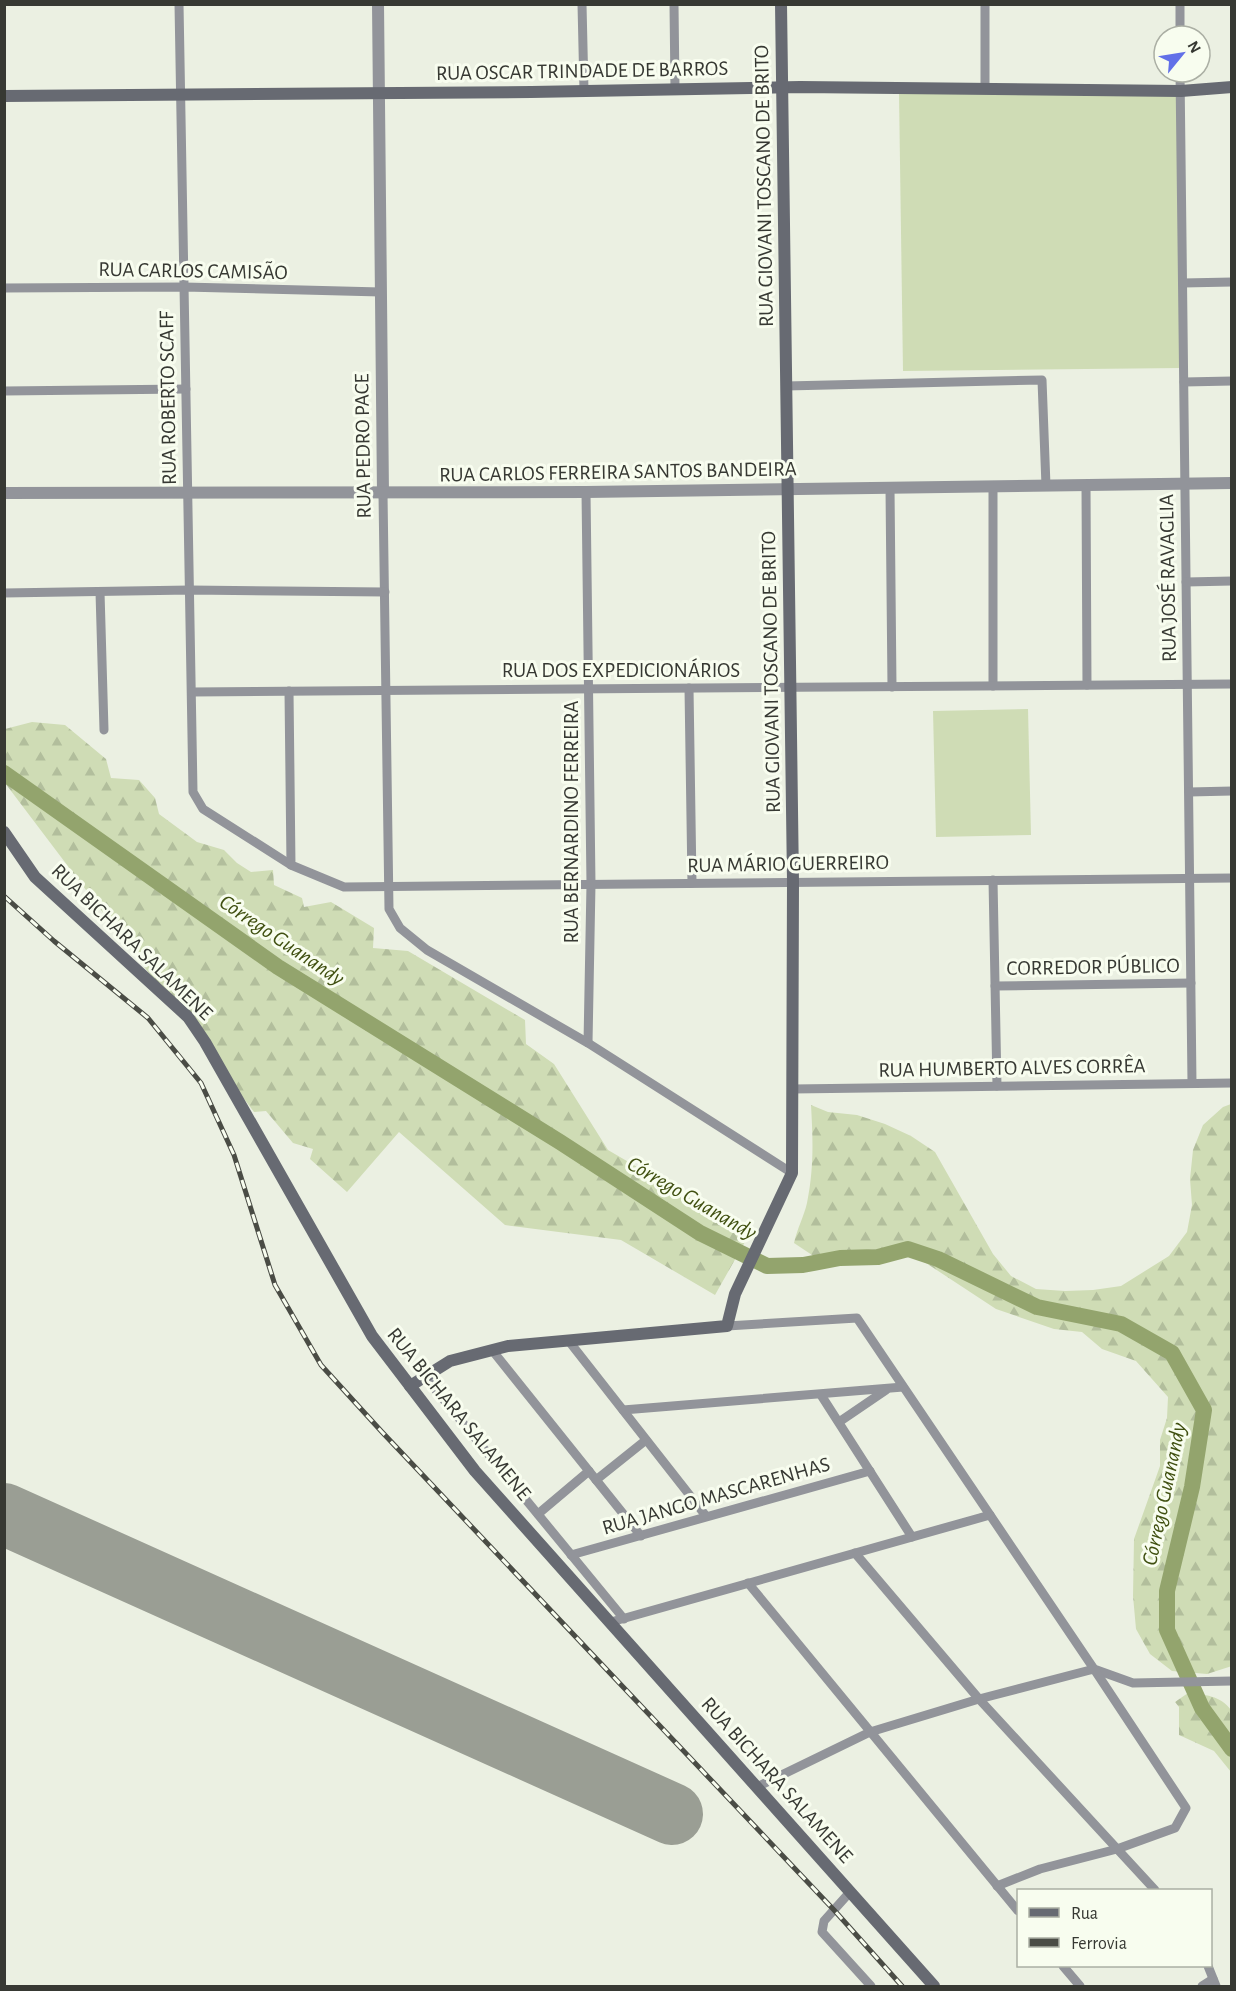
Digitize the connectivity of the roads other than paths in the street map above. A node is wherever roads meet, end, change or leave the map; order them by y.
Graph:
1 (179, 4) edge
2 (378, 4) edge
3 (582, 4) edge
4 (674, 4) edge
5 (781, 4) edge
6 (985, 4) edge
7 (1180, 4) edge
8 (1180, 24) edge
9 (1181, 84) edge
10 (1232, 87) edge
11 (783, 88) junction
12 (986, 88) junction
13 (675, 89) junction
14 (584, 91) junction
15 (1181, 91) junction
16 (379, 93) junction
17 (181, 95) junction
18 (4, 96) edge
19 (1232, 282) edge
20 (1183, 283) junction
21 (184, 287) junction
22 (4, 288) edge
23 (381, 292) junction
24 (1232, 381) edge
25 (1184, 382) junction
26 (786, 386) junction
27 (186, 389) junction
28 (4, 391) edge
29 (1185, 483) junction
30 (1232, 483) edge
31 (1086, 485) junction
32 (993, 486) junction
33 (1046, 486) junction
34 (890, 488) junction
35 (788, 489) junction
36 (586, 492) junction
37 (4, 493) edge
38 (188, 494) junction
39 (383, 494) junction
40 (1232, 581) edge
41 (1186, 582) junction
42 (190, 590) junction
43 (100, 592) junction
44 (385, 592) junction
45 (4, 593) edge
46 (1232, 684) edge
47 (1087, 685) junction
48 (1188, 685) junction
49 (993, 686) junction
50 (791, 687) junction
51 (892, 687) junction
52 (589, 688) junction
53 (689, 688) junction
54 (387, 690) junction
55 (289, 691) junction
56 (192, 692) junction
57 (104, 730) dead end
58 (1232, 791) edge
59 (1189, 792) junction
60 (4, 832) edge
61 (291, 865) junction
62 (1190, 878) junction
63 (1232, 878) edge
64 (993, 880) junction
65 (793, 882) junction
66 (692, 883) junction
67 (591, 884) junction
68 (389, 886) junction
69 (1191, 983) junction
70 (995, 986) junction
71 (588, 1043) junction
72 (1192, 1083) junction
73 (1232, 1083) edge
74 (997, 1086) junction
75 (793, 1089) junction
76 (792, 1173) junction
77 (727, 1326) junction
78 (568, 1340) junction
79 (492, 1350) junction
80 (425, 1377) junction
81 (410, 1386) junction
82 (903, 1387) junction
83 (888, 1388) junction
84 (821, 1395) junction
85 (623, 1410) junction
86 (839, 1422) junction
87 (646, 1440) junction
88 (589, 1471) junction
89 (870, 1471) junction
90 (596, 1480) junction
91 (538, 1514) junction
92 (990, 1515) junction
93 (706, 1516) junction
94 (640, 1536) junction
95 (912, 1537) junction
96 (855, 1553) junction
97 (571, 1555) junction
98 (748, 1583) junction
99 (624, 1619) junction
100 (610, 1622) junction
101 (1094, 1669) junction
102 (1228, 1681) edge
103 (979, 1699) junction
104 (870, 1732) junction
105 (757, 1787) junction
106 (1117, 1849) junction
107 (997, 1886) junction
108 (1154, 1889) edge
109 (850, 1892) junction
110 (1017, 1910) edge
111 (1065, 1967) edge
112 (1209, 1967) edge
113 (1215, 1983) edge
114 (871, 1986) edge
115 (934, 1986) edge
116 (1080, 1986) edge
117 (1202, 1986) edge

1 - 17 street, RUA ROBERTO SCAFF
2 - 16 street, RUA PEDRO PACE
3 - 14 street
4 - 13 street
5 - 11 main road, RUA GIOVANI TOSCANO DE BRITO
6 - 12 street
7 - 8 street
9 - 15 street, RUA JOSÉ RAVAGLIA
10 - 15 main road, RUA OSCAR TRINDADE DE BARROS
11 - 12 main road, RUA OSCAR TRINDADE DE BARROS
11 - 13 main road, RUA OSCAR TRINDADE DE BARROS
11 - 26 main road, RUA GIOVANI TOSCANO DE BRITO
12 - 15 main road, RUA OSCAR TRINDADE DE BARROS
13 - 14 main road, RUA OSCAR TRINDADE DE BARROS
14 - 16 main road, RUA OSCAR TRINDADE DE BARROS
15 - 20 street, RUA JOSÉ RAVAGLIA
16 - 17 main road, RUA OSCAR TRINDADE DE BARROS
16 - 23 street, RUA PEDRO PACE
17 - 18 main road, RUA OSCAR TRINDADE DE BARROS
17 - 21 street, RUA ROBERTO SCAFF
19 - 20 street
20 - 25 street, RUA JOSÉ RAVAGLIA
21 - 22 street, RUA CARLOS CAMISÃO
21 - 23 street, RUA CARLOS CAMISÃO
21 - 27 street, RUA ROBERTO SCAFF
23 - 39 street, RUA PEDRO PACE
24 - 25 street
25 - 29 street, RUA JOSÉ RAVAGLIA
26 - 33 street
26 - 35 main road, RUA GIOVANI TOSCANO DE BRITO
27 - 28 street
27 - 38 street, RUA ROBERTO SCAFF
29 - 30 street, RUA CARLOS FERREIRA SANTOS BANDEIRA
29 - 31 street, RUA CARLOS FERREIRA SANTOS BANDEIRA
29 - 41 street, RUA JOSÉ RAVAGLIA
31 - 33 street, RUA CARLOS FERREIRA SANTOS BANDEIRA
31 - 47 street
32 - 33 street, RUA CARLOS FERREIRA SANTOS BANDEIRA
32 - 34 street, RUA CARLOS FERREIRA SANTOS BANDEIRA
32 - 49 street
34 - 35 street, RUA CARLOS FERREIRA SANTOS BANDEIRA
34 - 51 street
35 - 36 street, RUA CARLOS FERREIRA SANTOS BANDEIRA
35 - 50 main road, RUA GIOVANI TOSCANO DE BRITO
36 - 39 street, RUA CARLOS FERREIRA SANTOS BANDEIRA
36 - 52 street, RUA BERNARDINO FERREIRA
37 - 38 street, RUA CARLOS FERREIRA SANTOS BANDEIRA
38 - 39 street, RUA CARLOS FERREIRA SANTOS BANDEIRA
38 - 42 street, RUA ROBERTO SCAFF
39 - 44 street, RUA PEDRO PACE
40 - 41 street
41 - 48 street, RUA JOSÉ RAVAGLIA
42 - 43 street
42 - 44 street
42 - 56 street, RUA ROBERTO SCAFF
43 - 45 street
43 - 57 street
44 - 54 street, RUA PEDRO PACE
46 - 48 street, RUA DOS EXPEDICIONÁRIOS
47 - 48 street, RUA DOS EXPEDICIONÁRIOS
47 - 49 street, RUA DOS EXPEDICIONÁRIOS
48 - 59 street, RUA JOSÉ RAVAGLIA
49 - 51 street, RUA DOS EXPEDICIONÁRIOS
50 - 51 street, RUA DOS EXPEDICIONÁRIOS
50 - 53 street, RUA DOS EXPEDICIONÁRIOS
50 - 65 main road, RUA GIOVANI TOSCANO DE BRITO
52 - 53 street, RUA DOS EXPEDICIONÁRIOS
52 - 54 street, RUA DOS EXPEDICIONÁRIOS
52 - 67 street, RUA BERNARDINO FERREIRA
53 - 66 street
54 - 55 street, RUA DOS EXPEDICIONÁRIOS
54 - 68 street, RUA PEDRO PACE
55 - 56 street, RUA DOS EXPEDICIONÁRIOS
55 - 61 street
56 - 61 street, RUA ROBERTO SCAFF
58 - 59 street
59 - 62 street, RUA JOSÉ RAVAGLIA
60 - 81 main road, RUA BICHARA SALAMENE
61 - 68 street, RUA MÁRIO GUERREIRO
62 - 63 street, RUA MÁRIO GUERREIRO
62 - 64 street, RUA MÁRIO GUERREIRO
62 - 69 street, RUA JOSÉ RAVAGLIA
64 - 65 street, RUA MÁRIO GUERREIRO
64 - 70 street
65 - 66 street, RUA MÁRIO GUERREIRO
65 - 75 main road, RUA GIOVANI TOSCANO DE BRITO
66 - 67 street, RUA MÁRIO GUERREIRO
67 - 68 street, RUA MÁRIO GUERREIRO
67 - 71 street, RUA BERNARDINO FERREIRA
68 - 71 street, RUA PEDRO PACE
69 - 70 street, CORREDOR PÚBLICO
69 - 72 street, RUA JOSÉ RAVAGLIA
70 - 74 street
71 - 76 street, RUA PEDRO PACE
72 - 73 street, RUA HUMBERTO ALVES CORRÊA
72 - 74 street, RUA HUMBERTO ALVES CORRÊA
74 - 75 street, RUA HUMBERTO ALVES CORRÊA
75 - 76 main road, RUA GIOVANI TOSCANO DE BRITO
76 - 77 main road, RUA GIOVANI TOSCANO DE BRITO
77 - 78 main road
77 - 82 street
78 - 79 main road
78 - 85 street
79 - 80 main road
79 - 88 street
80 - 81 main road
80 - 91 street
81 - 100 main road, RUA BICHARA SALAMENE
82 - 83 street
82 - 92 street
83 - 84 street
83 - 86 street
84 - 85 street
84 - 86 street
85 - 87 street
86 - 89 street
87 - 90 street
87 - 93 street
88 - 90 street
88 - 91 street
89 - 93 street, RUA JANGO MASCARENHAS
89 - 95 street
90 - 94 street
91 - 97 street
92 - 95 street
92 - 101 street
93 - 94 street, RUA JANGO MASCARENHAS
94 - 97 street, RUA JANGO MASCARENHAS
95 - 96 street
96 - 98 street
96 - 103 street
97 - 99 street
98 - 99 street
98 - 104 street
99 - 100 street
100 - 105 main road, RUA BICHARA SALAMENE
101 - 102 street
101 - 103 street
101 - 106 street
103 - 104 street
103 - 106 street
104 - 105 street
104 - 107 street
105 - 109 main road, RUA BICHARA SALAMENE
106 - 107 street
106 - 108 street
107 - 110 street
109 - 114 street
109 - 115 main road, RUA BICHARA SALAMENE
111 - 116 street
112 - 113 street
113 - 117 street

